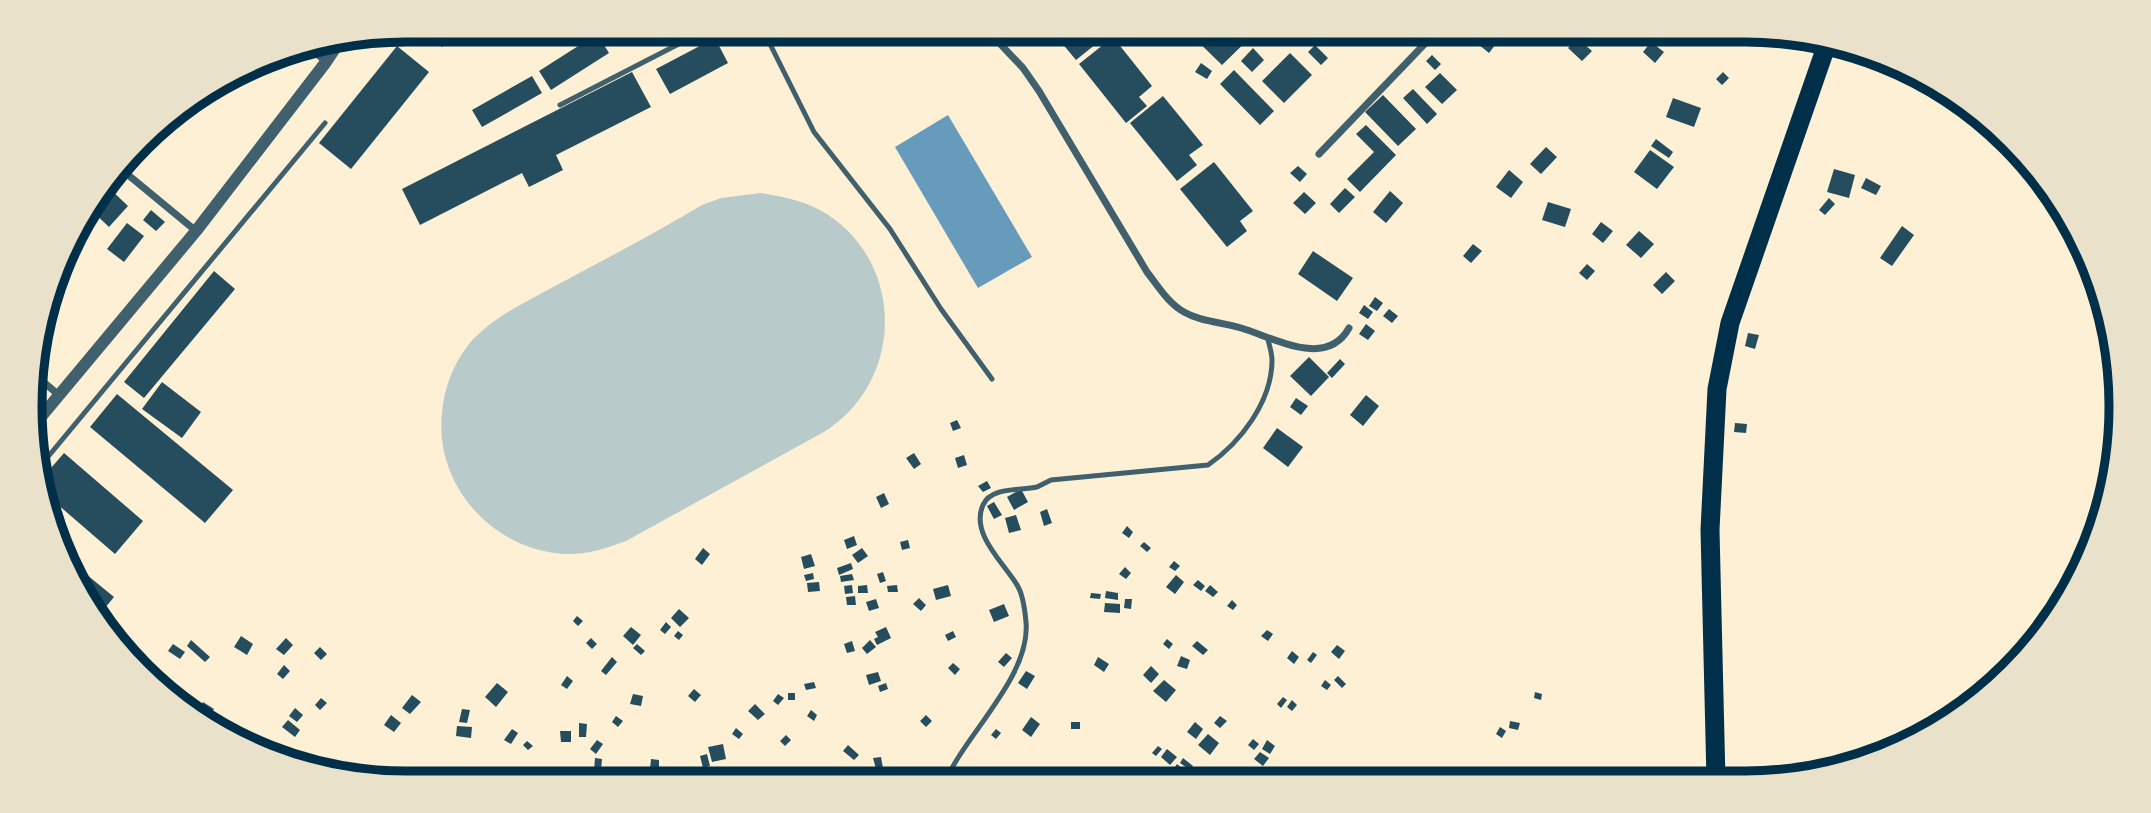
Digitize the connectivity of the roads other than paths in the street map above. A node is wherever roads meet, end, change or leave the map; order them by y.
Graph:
1 (683, 42) edge
2 (768, 42) edge
3 (998, 42) edge
4 (1426, 42) edge
5 (335, 49) edge
6 (1825, 51) edge
7 (316, 53) edge
8 (327, 62) junction
9 (560, 105) dead end
10 (325, 122) dead end
11 (1319, 154) dead end
12 (126, 173) edge
13 (196, 231) junction
14 (1349, 328) dead end
15 (1268, 339) junction
16 (992, 379) dead end
17 (43, 382) edge
18 (60, 396) junction
19 (42, 416) edge
20 (46, 459) edge
21 (952, 771) edge
22 (1716, 771) edge

1 - 9 lane
2 - 16 lane
3 - 15 street
4 - 11 street
5 - 8 street
6 - 22 highway
7 - 8 street
8 - 13 street
10 - 20 lane
12 - 13 street
13 - 18 street
14 - 15 street
15 - 21 lane
17 - 18 street
18 - 19 street

